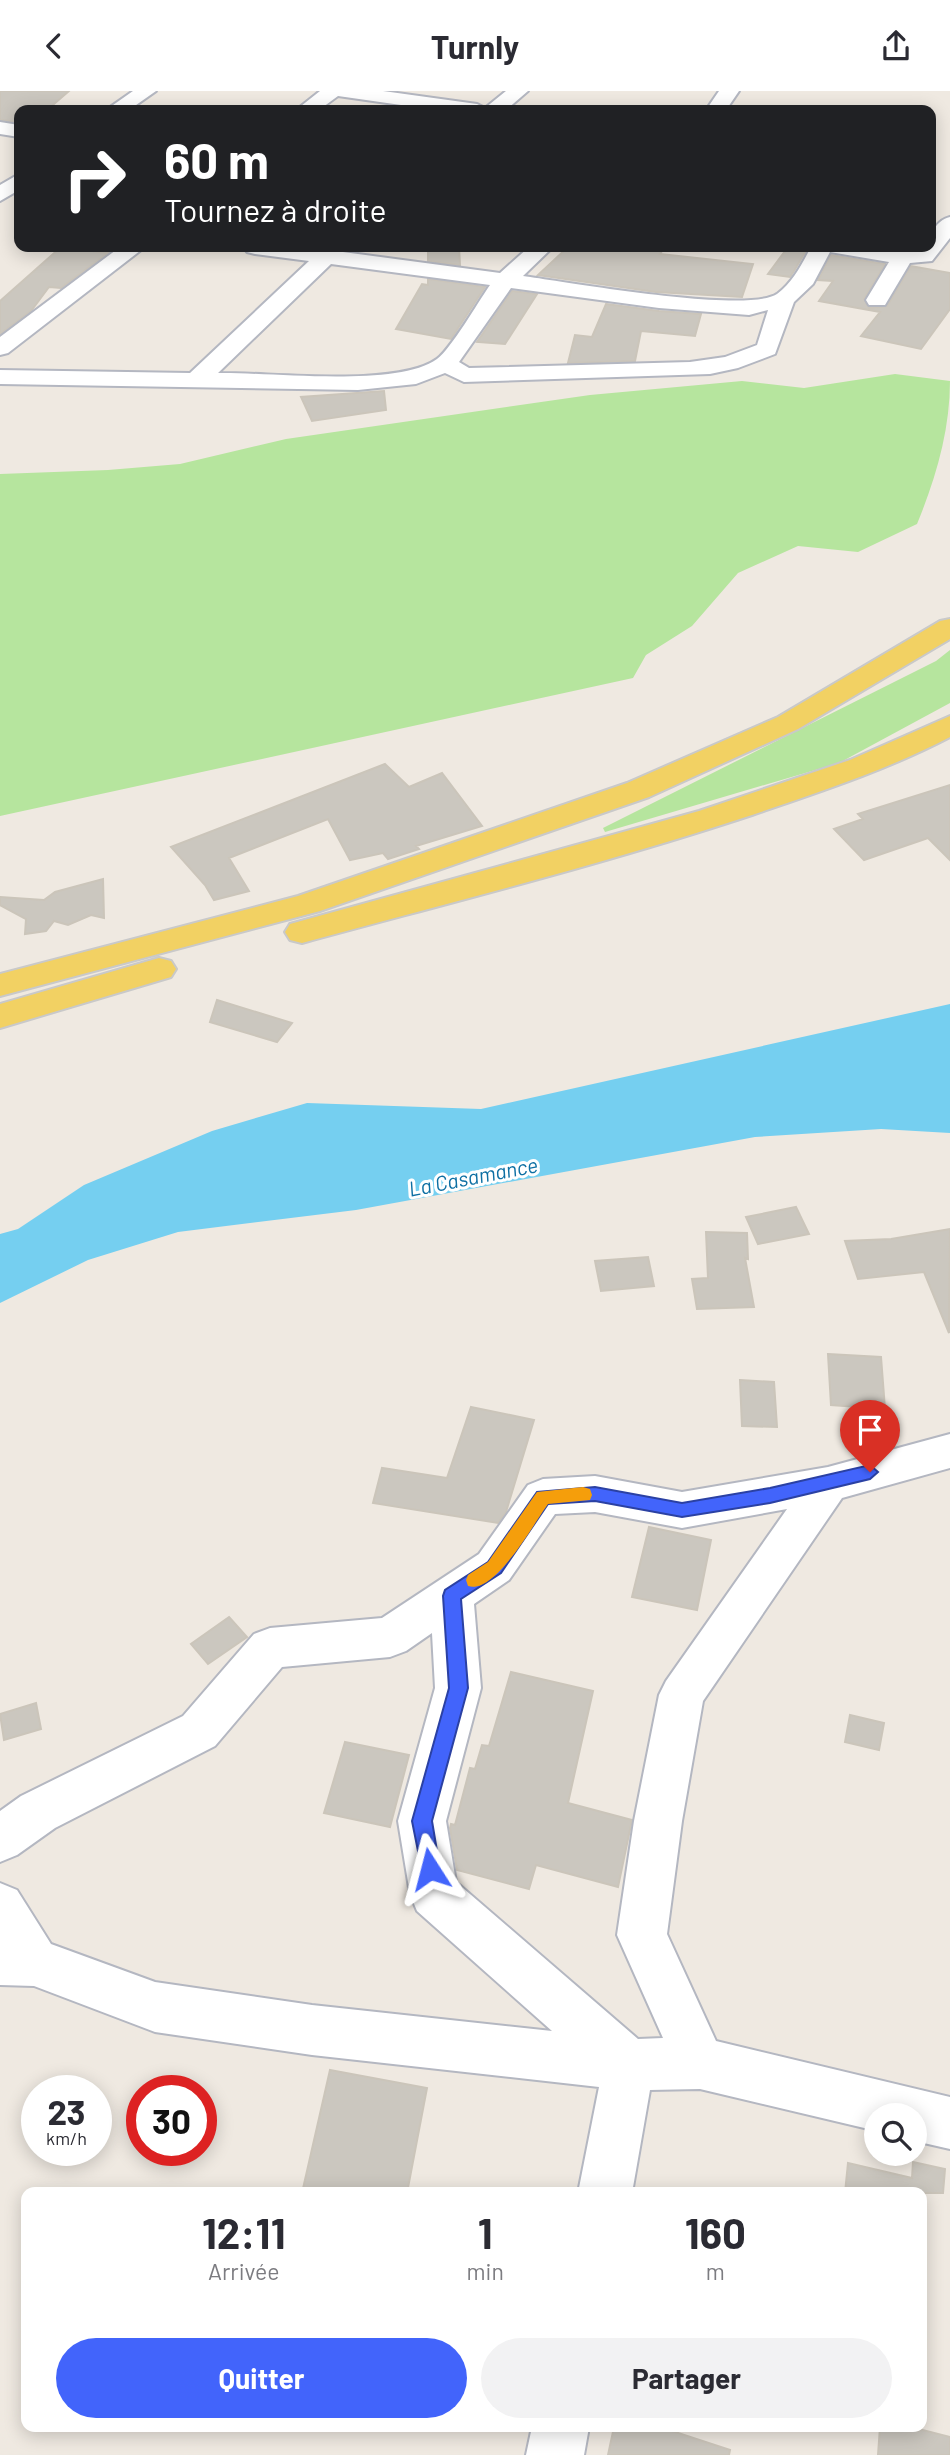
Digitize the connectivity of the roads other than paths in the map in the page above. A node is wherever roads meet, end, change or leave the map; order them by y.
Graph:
1 (146, 91) edge
2 (333, 91) edge
3 (341, 91) edge
4 (518, 91) edge
5 (124, 105) edge
6 (313, 105) edge
7 (441, 105) edge
8 (500, 105) edge
9 (14, 189) edge
10 (3, 208) edge
11 (950, 223) edge
12 (936, 235) edge
13 (127, 252) edge
14 (329, 252) edge
15 (336, 252) edge
16 (536, 252) edge
17 (819, 252) edge
18 (879, 252) edge
19 (917, 252) edge
20 (913, 256) junction
21 (950, 265) edge
22 (506, 279) junction
23 (783, 300) junction
24 (877, 300) dead end
25 (0, 348) edge
26 (446, 364) junction
27 (0, 377) edge
28 (197, 380) junction
29 (950, 627) edge
30 (950, 725) edge
31 (0, 985) edge
32 (0, 1016) edge
33 (950, 1451) edge
34 (828, 1484) junction
35 (452, 1596) junction
36 (0, 1839) edge
37 (0, 1907) edge
38 (17, 1961) edge
39 (700, 2063) junction
40 (628, 2065) junction
41 (950, 2123) edge
42 (606, 2187) edge
43 (560, 2432) edge
44 (555, 2455) edge

1 - 5 street
2 - 6 street
3 - 7 street
4 - 8 street
9 - 10 street
11 - 12 street
13 - 25 street
14 - 28 street
15 - 22 street
16 - 22 street
17 - 23 street
18 - 20 street
19 - 20 street
20 - 21 street
20 - 24 street
22 - 23 street
22 - 26 street
23 - 26 street
26 - 28 street
27 - 28 street
29 - 31 main road
30 - 32 main road
33 - 34 street
34 - 35 street
34 - 39 street
35 - 36 street
35 - 40 street
37 - 38 street
38 - 40 street
39 - 40 street
39 - 41 street
40 - 42 street
43 - 44 street

